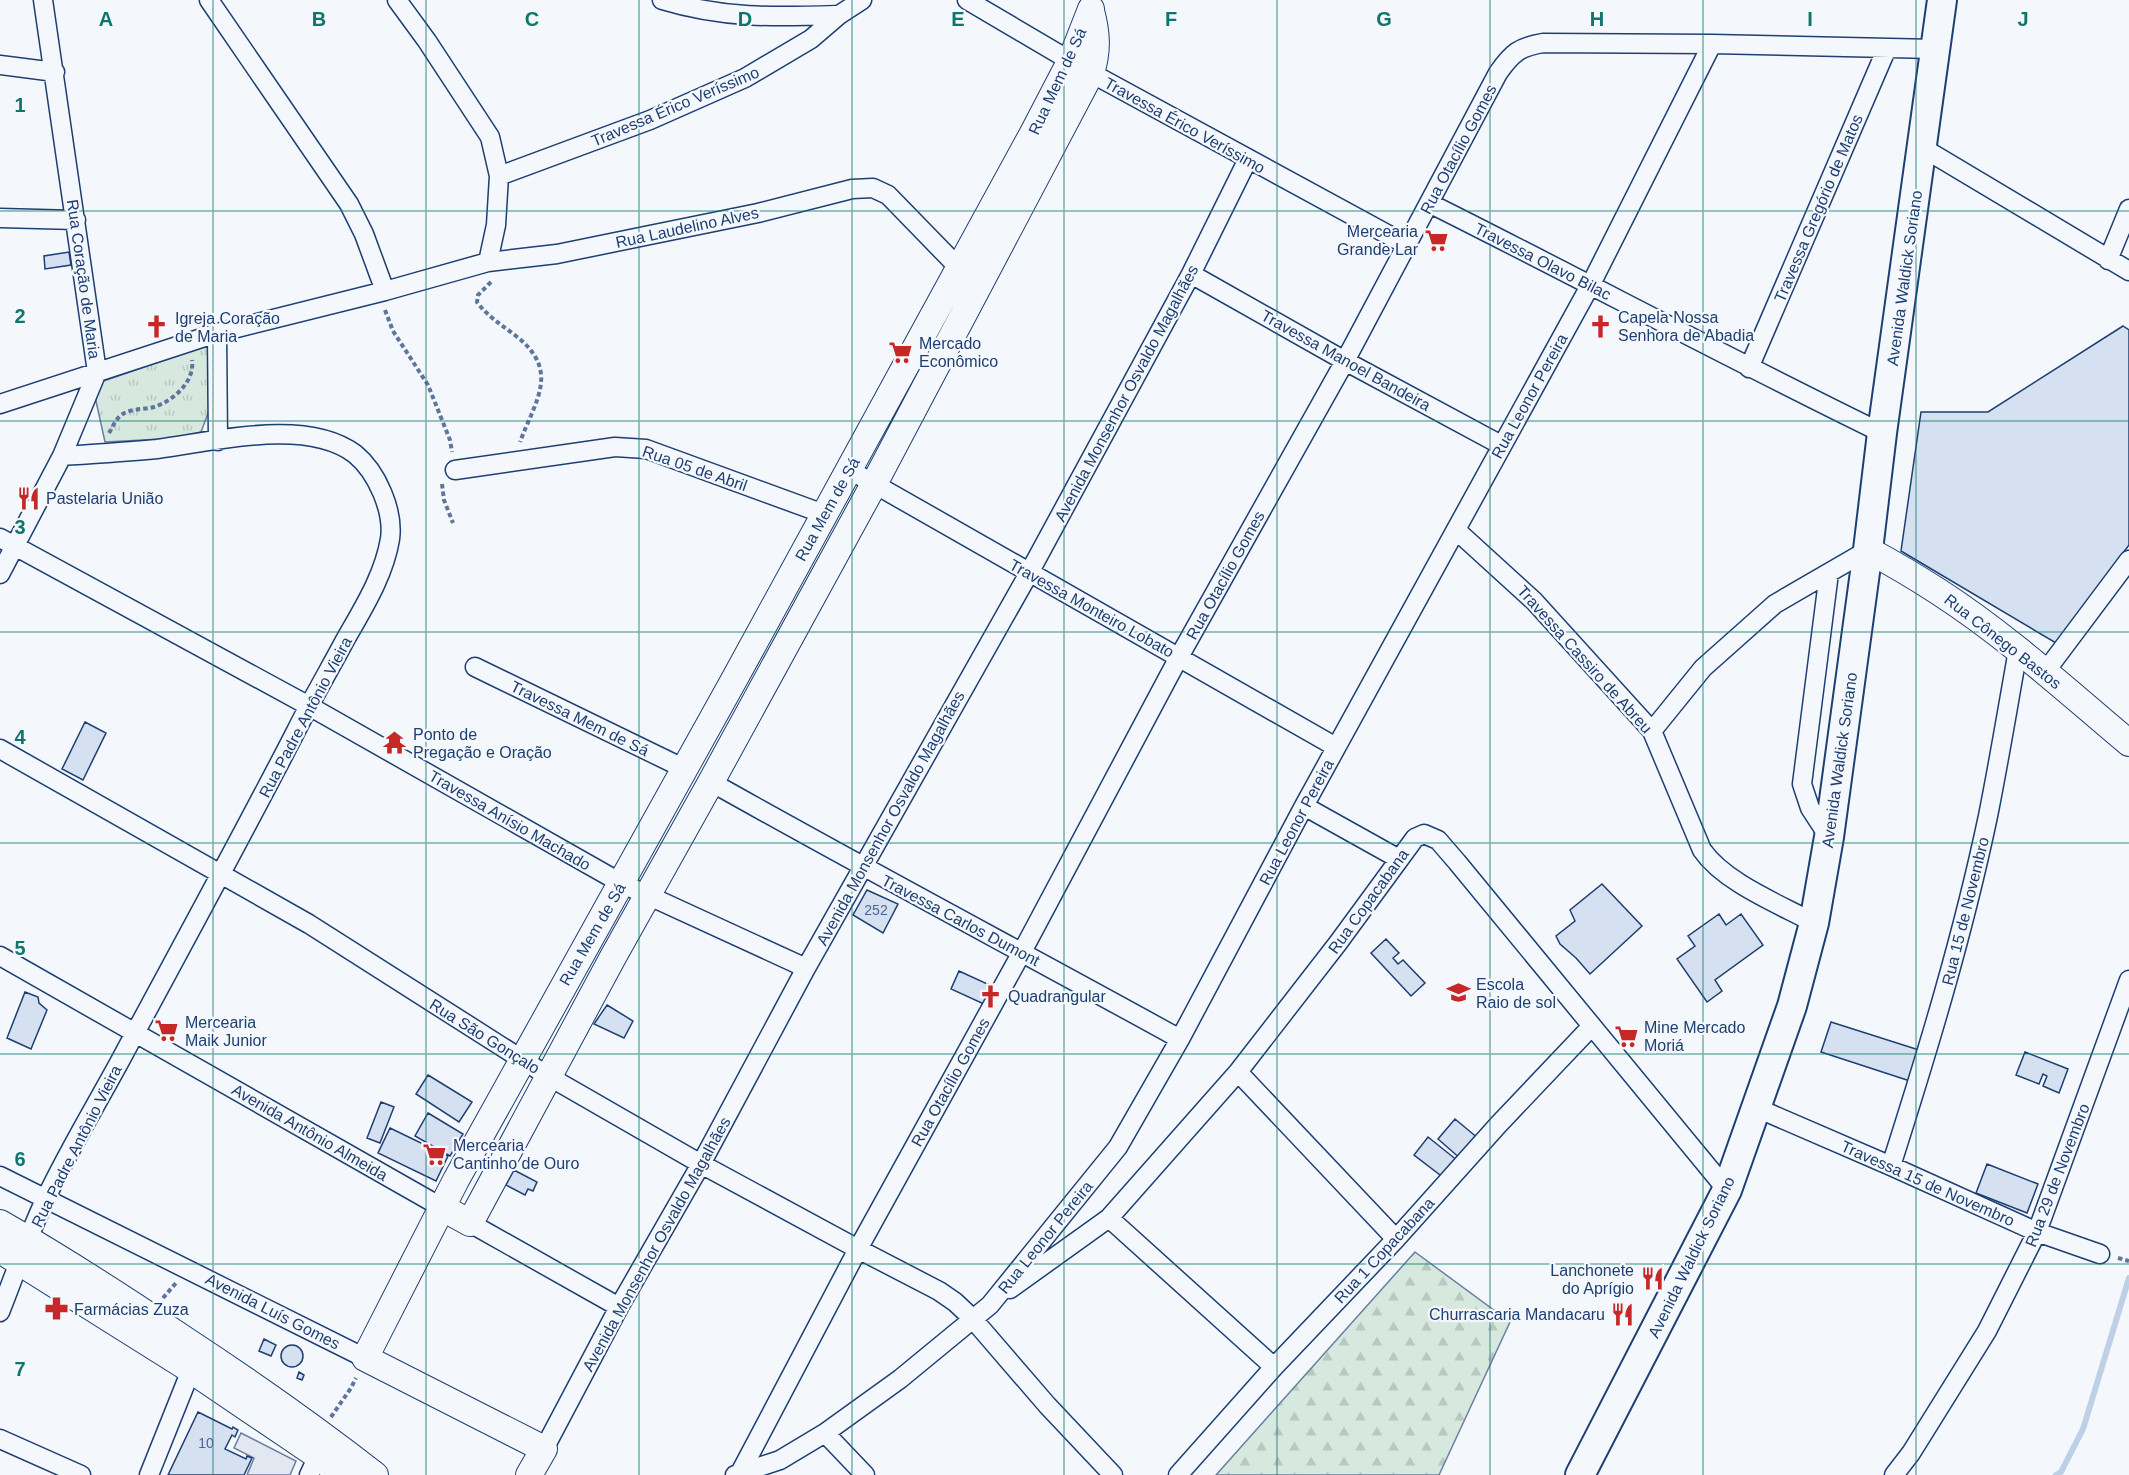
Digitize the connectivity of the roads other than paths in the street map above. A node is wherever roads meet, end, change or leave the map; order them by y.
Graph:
1 (43, 0) edge
2 (209, 0) edge
3 (397, 0) edge
4 (662, 0) edge
5 (862, 0) edge
6 (967, 0) edge
7 (1942, 0) edge
8 (1090, 4) edge
9 (839, 15) junction
10 (1712, 44) junction
11 (1887, 48) junction
12 (1934, 49) junction
13 (0, 65) edge
14 (1081, 67) junction
15 (55, 72) junction
16 (1923, 148) junction
17 (1248, 159) junction
18 (499, 176) junction
19 (1429, 203) junction
20 (2129, 208) edge
21 (0, 218) edge
22 (76, 220) junction
23 (1407, 244) junction
24 (2108, 260) junction
25 (495, 261) junction
26 (2129, 271) edge
27 (957, 273) junction
28 (1191, 274) junction
29 (1591, 284) junction
30 (385, 291) junction
31 (976, 293) junction
32 (217, 333) junction
33 (1345, 361) junction
34 (1749, 368) junction
35 (97, 372) junction
36 (1, 404) edge
37 (1882, 433) junction
38 (218, 441) junction
39 (1501, 446) junction
40 (62, 456) junction
41 (848, 469) junction
42 (455, 470) road end
43 (874, 484) junction
44 (824, 514) junction
45 (1456, 530) junction
46 (8, 542) edge
47 (1869, 549) junction
48 (2129, 560) edge
49 (1029, 573) junction
50 (1829, 573) junction
51 (0, 574) edge
52 (2018, 651) junction
53 (1179, 657) junction
54 (475, 667) dead end
55 (2045, 672) junction
56 (309, 706) junction
57 (1652, 731) junction
58 (2129, 742) edge
59 (1336, 747) junction
60 (0, 749) edge
61 (685, 769) junction
62 (711, 782) junction
63 (1304, 806) junction
64 (1829, 837) junction
65 (1399, 859) junction
66 (862, 867) junction
67 (222, 873) junction
68 (621, 883) junction
69 (647, 896) junction
70 (1814, 923) junction
71 (1022, 952) junction
72 (0, 956) edge
73 (806, 968) junction
74 (2129, 980) edge
75 (1591, 1027) junction
76 (135, 1032) junction
77 (1180, 1039) junction
78 (522, 1060) junction
79 (1238, 1072) junction
80 (548, 1076) junction
81 (1757, 1108) junction
82 (701, 1164) junction
83 (1891, 1166) junction
84 (0, 1176) edge
85 (1726, 1190) junction
86 (45, 1198) junction
87 (441, 1207) junction
88 (1109, 1218) junction
89 (0, 1223) edge
90 (470, 1223) junction
91 (2037, 1232) junction
92 (1396, 1239) junction
93 (858, 1249) junction
94 (16, 1250) edge
95 (2100, 1254) dead end
96 (990, 1305) junction
97 (619, 1307) junction
98 (0, 1311) edge
99 (972, 1318) junction
100 (365, 1358) junction
101 (196, 1359) junction
102 (1274, 1367) junction
103 (825, 1432) junction
104 (0, 1439) edge
105 (544, 1449) junction
106 (313, 1465) edge
107 (737, 1474) edge
108 (81, 1475) edge
109 (149, 1475) edge
110 (341, 1475) edge
111 (375, 1475) edge
112 (529, 1475) edge
113 (865, 1475) edge
114 (1113, 1475) edge
115 (1178, 1475) edge
116 (1580, 1475) edge
117 (1894, 1475) edge

1 - 15 street, Rua Coração de Maria
2 - 30 street
3 - 18 street
4 - 9 street
5 - 9 street, Travessa Érico Veríssimo
6 - 14 street, Travessa Érico Veríssimo
7 - 12 main road, Avenida Waldick Soriano
8 - 14 street, Rua Mem de Sá
9 - 18 street, Travessa Érico Veríssimo
10 - 11 street, Rua Otacílio Gomes
10 - 19 street, Rua Otacílio Gomes
10 - 29 street, Rua Leonor Pereira
11 - 12 street, Rua Otacílio Gomes
11 - 34 street, Travessa Gregório de Matos
12 - 16 main road, Avenida Waldick Soriano
13 - 15 street
14 - 17 street, Travessa Érico Veríssimo
14 - 27 street, Rua Mem de Sá
14 - 31 street, Rua Mem de Sá
15 - 22 street, Rua Coração de Maria
16 - 24 street
16 - 37 main road, Avenida Waldick Soriano
17 - 23 street, Travessa Érico Veríssimo
17 - 28 street, Avenida Monsenhor Osvaldo Magalhães
18 - 25 street
19 - 23 street, Rua Otacílio Gomes
19 - 29 street, Travessa Olavo Bilac
20 - 24 street
21 - 22 street
22 - 35 street, Rua Coração de Maria
23 - 33 street, Rua Otacílio Gomes
24 - 26 street
25 - 27 street, Rua Laudelino Alves
25 - 30 street, Rua Laudelino Alves
27 - 31 street, Rua Laudelino Alves
27 - 41 street, Rua Mem de Sá
28 - 33 street, Travessa Manoel Bandeira
28 - 49 street, Avenida Monsenhor Osvaldo Magalhães
29 - 34 street, Travessa Olavo Bilac
29 - 39 street, Rua Leonor Pereira
30 - 32 street, Rua Laudelino Alves
31 - 43 street, Rua Mem de Sá
32 - 35 street, Rua Laudelino Alves
32 - 38 street
33 - 39 street, Travessa Manoel Bandeira
33 - 53 street, Rua Otacílio Gomes
34 - 37 street, Travessa Olavo Bilac
35 - 36 street, Rua Laudelino Alves
35 - 40 street, Rua Coração de Maria
37 - 47 main road, Avenida Waldick Soriano
38 - 40 street, Rua Padre Antônio Vieira
38 - 56 street, Rua Padre Antônio Vieira
39 - 45 street, Rua Leonor Pereira
40 - 46 street, Rua Coração de Maria
41 - 43 street, Travessa Monteiro Lobato
41 - 44 street, Rua Mem de Sá
42 - 44 street, Rua 05 de Abril
43 - 49 street, Travessa Monteiro Lobato
43 - 62 street, Rua Mem de Sá
44 - 61 street, Rua Mem de Sá
45 - 57 street, Travessa Cassiro de Abreu
45 - 59 street, Rua Leonor Pereira
46 - 51 street, Rua Coração de Maria
46 - 56 street, Travessa Anísio Machado
47 - 50 street
47 - 52 street, Rua Cônego Bastos
47 - 64 main road, Avenida Waldick Soriano
48 - 55 street
49 - 53 street, Travessa Monteiro Lobato
49 - 66 street, Avenida Monsenhor Osvaldo Magalhães
50 - 57 street
50 - 64 street
52 - 55 street, Rua Cônego Bastos
52 - 83 street, Rua 15 de Novembro
53 - 59 street, Travessa Monteiro Lobato
53 - 71 street, Rua Otacílio Gomes
54 - 61 street, Travessa Mem de Sá
55 - 58 street, Rua Cônego Bastos
56 - 67 street, Rua Padre Antônio Vieira
56 - 68 street, Travessa Anísio Machado
57 - 70 street, Travessa Cassiro de Abreu
59 - 63 street, Rua Leonor Pereira
60 - 67 street, Rua São Gonçalo
61 - 68 street, Rua Mem de Sá
62 - 66 street, Travessa Carlos Dumont
62 - 69 street, Rua Mem de Sá
63 - 65 street
63 - 77 street, Rua Leonor Pereira
64 - 70 main road, Avenida Waldick Soriano
65 - 75 street, Rua Copacabana
65 - 79 street, Rua Copacabana
66 - 71 street, Travessa Carlos Dumont
66 - 73 street, Avenida Monsenhor Osvaldo Magalhães
67 - 76 street, Rua Padre Antônio Vieira
67 - 78 street, Rua São Gonçalo
68 - 69 street, Travessa Anísio Machado
68 - 78 street, Rua Mem de Sá
69 - 73 street, Travessa Anísio Machado
69 - 80 street, Rua Mem de Sá
70 - 81 main road, Avenida Waldick Soriano
71 - 77 street, Travessa Carlos Dumont
71 - 93 street, Rua Otacílio Gomes
72 - 76 street, Avenida Antônio Almeida
73 - 82 street, Avenida Monsenhor Osvaldo Magalhães
74 - 91 street, Rua 29 de Novembro
75 - 85 street, Rua Copacabana
75 - 92 street, Rua 1 Copacabana
76 - 86 street, Rua Padre Antônio Vieira
76 - 87 street, Avenida Antônio Almeida
77 - 96 street, Rua Leonor Pereira
78 - 80 street, Rua São Gonçalo
78 - 87 street, Rua Mem de Sá
79 - 88 street, Rua Copacabana
79 - 92 street
80 - 82 street, Rua São Gonçalo
80 - 90 street, Rua Mem de Sá
81 - 83 street, Travessa 15 de Novembro
81 - 85 main road, Avenida Waldick Soriano
82 - 93 street, Rua São Gonçalo
82 - 97 street, Avenida Monsenhor Osvaldo Magalhães
83 - 91 street, Travessa 15 de Novembro
84 - 86 street, Avenida Luís Gomes
85 - 116 main road, Avenida Waldick Soriano
86 - 94 street, Rua Padre Antônio Vieira
86 - 100 street, Avenida Luís Gomes
87 - 90 street, Avenida Antônio Almeida
87 - 100 street, Rua Mem de Sá
88 - 96 street, Rua Copacabana
88 - 102 street
89 - 94 street
90 - 97 street, Avenida Antônio Almeida
91 - 95 street, Travessa 15 de Novembro
91 - 117 street, Rua 29 de Novembro
92 - 102 street, Rua 1 Copacabana
93 - 99 street, Rua São Gonçalo
93 - 107 street, Rua Otacílio Gomes
94 - 98 street, Rua Padre Antônio Vieira
94 - 101 street
94 - 101 street
96 - 99 street, Rua Leonor Pereira
97 - 105 street, Avenida Monsenhor Osvaldo Magalhães
99 - 103 street, Rua Leonor Pereira
99 - 114 street, Rua São Gonçalo
100 - 105 street, Avenida Luís Gomes
101 - 106 street
101 - 109 street
101 - 111 street
102 - 115 street, Rua 1 Copacabana
103 - 107 street, Rua Leonor Pereira
103 - 113 street
104 - 108 street
105 - 112 street, Avenida Monsenhor Osvaldo Magalhães
106 - 110 street

